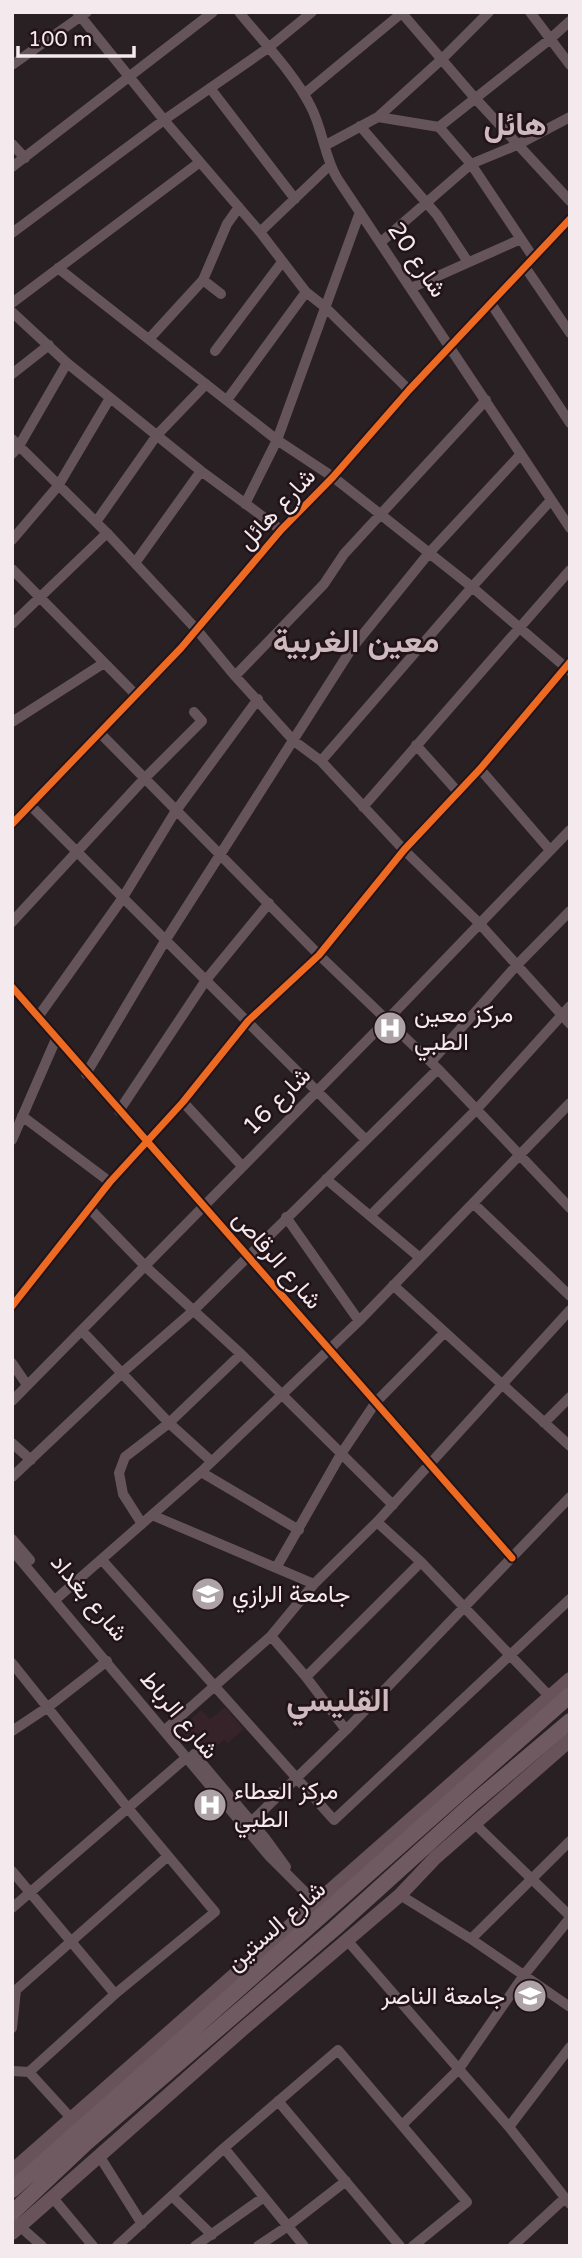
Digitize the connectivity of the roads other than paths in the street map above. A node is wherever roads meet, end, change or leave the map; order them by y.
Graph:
1 (213, 12) edge
2 (239, 12) edge
3 (312, 12) edge
4 (489, 12) edge
5 (530, 12) edge
6 (402, 13) edge
7 (82, 14) edge
8 (570, 21) edge
9 (549, 40) junction
10 (268, 48) junction
11 (442, 59) junction
12 (12, 65) edge
13 (570, 65) edge
14 (131, 76) junction
15 (210, 88) junction
16 (304, 94) junction
17 (474, 97) junction
18 (377, 117) junction
19 (570, 117) edge
20 (164, 120) junction
21 (360, 126) junction
22 (439, 127) junction
23 (12, 144) edge
24 (326, 145) junction
25 (517, 145) junction
26 (24, 158) junction
27 (200, 162) junction
28 (471, 164) junction
29 (330, 165) junction
30 (12, 167) edge
31 (295, 199) junction
32 (570, 201) edge
33 (425, 204) junction
34 (239, 207) junction
35 (360, 212) junction
36 (569, 223) edge
37 (260, 232) junction
38 (12, 233) edge
39 (521, 239) junction
40 (381, 242) junction
41 (533, 257) junction
42 (282, 262) junction
43 (468, 262) junction
44 (525, 267) junction
45 (58, 268) junction
46 (203, 280) junction
47 (411, 288) junction
48 (306, 292) junction
49 (221, 294) dead end
50 (12, 303) edge
51 (492, 304) junction
52 (325, 307) junction
53 (12, 312) edge
54 (570, 333) edge
55 (149, 339) junction
56 (49, 345) junction
57 (451, 348) junction
58 (215, 351) dead end
59 (67, 363) junction
60 (12, 374) edge
61 (206, 384) junction
62 (410, 390) junction
63 (110, 398) junction
64 (227, 400) junction
65 (486, 400) junction
66 (570, 423) edge
67 (157, 435) junction
68 (277, 440) junction
69 (15, 447) edge
70 (521, 454) junction
71 (201, 471) junction
72 (333, 477) junction
73 (58, 486) junction
74 (551, 500) junction
75 (245, 504) junction
76 (380, 514) junction
77 (96, 522) junction
78 (570, 528) edge
79 (281, 530) junction
80 (107, 533) junction
81 (12, 540) edge
82 (429, 553) junction
83 (135, 563) junction
84 (12, 569) edge
85 (570, 570) edge
86 (472, 587) junction
87 (41, 597) junction
88 (12, 624) edge
89 (518, 626) junction
90 (197, 630) junction
91 (104, 663) junction
92 (568, 666) edge
93 (235, 676) junction
94 (136, 695) junction
95 (258, 699) junction
96 (194, 712) dead end
97 (12, 722) edge
98 (100, 733) junction
99 (294, 741) junction
100 (416, 745) junction
101 (321, 761) junction
102 (480, 769) junction
103 (144, 779) junction
104 (458, 792) junction
105 (31, 806) junction
106 (363, 807) junction
107 (175, 812) junction
108 (12, 824) edge
109 (570, 830) edge
110 (76, 850) junction
111 (404, 850) junction
112 (550, 850) junction
113 (221, 855) junction
114 (122, 899) junction
115 (269, 903) junction
116 (570, 911) edge
117 (12, 922) edge
118 (479, 923) junction
119 (165, 941) junction
120 (318, 955) junction
121 (516, 966) junction
122 (206, 980) junction
123 (12, 987) edge
124 (570, 1006) edge
125 (561, 1015) junction
126 (38, 1017) junction
127 (387, 1020) junction
128 (248, 1021) junction
129 (570, 1024) edge
130 (56, 1039) junction
131 (435, 1065) junction
132 (86, 1074) junction
133 (317, 1091) junction
134 (183, 1102) junction
135 (570, 1103) edge
136 (476, 1110) junction
137 (119, 1111) junction
138 (18, 1119) edge
139 (365, 1139) junction
140 (12, 1140) edge
141 (148, 1142) junction
142 (519, 1155) junction
143 (242, 1166) junction
144 (326, 1179) junction
145 (110, 1182) junction
146 (473, 1202) junction
147 (204, 1206) junction
148 (89, 1208) junction
149 (570, 1208) edge
150 (371, 1215) junction
151 (286, 1217) junction
152 (248, 1254) junction
153 (419, 1257) junction
154 (146, 1267) junction
155 (393, 1285) junction
156 (570, 1296) edge
157 (12, 1306) edge
158 (570, 1310) edge
159 (193, 1311) junction
160 (359, 1321) junction
161 (83, 1332) junction
162 (444, 1332) junction
163 (329, 1349) junction
164 (241, 1354) junction
165 (12, 1363) edge
166 (123, 1372) junction
167 (27, 1385) junction
168 (501, 1385) junction
169 (282, 1394) junction
170 (570, 1397) edge
171 (12, 1401) edge
172 (376, 1402) junction
173 (169, 1423) junction
174 (544, 1423) junction
175 (12, 1443) edge
176 (570, 1446) edge
177 (341, 1454) junction
178 (31, 1460) junction
179 (211, 1461) junction
180 (431, 1464) junction
181 (201, 1472) junction
182 (12, 1477) edge
183 (570, 1497) edge
184 (393, 1505) junction
185 (152, 1516) junction
186 (377, 1522) junction
187 (142, 1524) junction
188 (299, 1530) junction
189 (12, 1539) edge
190 (12, 1550) edge
191 (512, 1558) junction
192 (102, 1560) junction
193 (421, 1562) junction
194 (276, 1568) junction
195 (314, 1584) junction
196 (57, 1598) junction
197 (570, 1600) edge
198 (463, 1608) junction
199 (271, 1636) junction
200 (511, 1656) junction
201 (107, 1661) junction
202 (12, 1663) edge
203 (306, 1677) junction
204 (570, 1679) edge
205 (216, 1686) junction
206 (570, 1695) edge
207 (550, 1697) junction
208 (48, 1707) junction
209 (570, 1721) edge
210 (168, 1728) junction
211 (346, 1730) junction
212 (12, 1731) edge
213 (564, 1739) edge
214 (187, 1757) junction
215 (299, 1778) junction
216 (127, 1807) junction
217 (417, 1823) junction
218 (475, 1824) junction
219 (248, 1825) junction
220 (570, 1841) edge
221 (168, 1856) junction
222 (12, 1871) edge
223 (532, 1877) junction
224 (30, 1894) junction
225 (400, 1895) junction
226 (317, 1904) junction
227 (12, 1909) edge
228 (570, 1917) edge
229 (346, 1939) junction
230 (471, 1939) junction
231 (71, 1943) junction
232 (524, 1975) junction
233 (14, 1990) edge
234 (115, 1994) junction
235 (214, 2002) junction
236 (570, 2007) edge
237 (239, 2022) junction
238 (12, 2028) edge
239 (570, 2047) edge
240 (459, 2069) junction
241 (12, 2071) edge
242 (29, 2071) junction
243 (278, 2101) junction
244 (71, 2118) junction
245 (402, 2125) junction
246 (509, 2127) junction
247 (224, 2148) junction
248 (100, 2157) junction
249 (12, 2171) edge
250 (346, 2181) junction
251 (12, 2190) edge
252 (173, 2196) junction
253 (264, 2197) junction
254 (52, 2198) junction
255 (567, 2201) edge
256 (14, 2223) edge
257 (142, 2224) junction
258 (288, 2226) junction
259 (212, 2235) junction
260 (41, 2245) edge
261 (93, 2246) edge
262 (117, 2246) edge
263 (195, 2246) edge
264 (258, 2246) edge
265 (304, 2246) edge
266 (400, 2246) edge
267 (413, 2246) edge
268 (513, 2246) edge

1 - 14 street
2 - 10 street, شارع 20
3 - 10 street
4 - 11 street
5 - 9 street
6 - 11 street
6 - 16 street
7 - 12 street
7 - 14 street
8 - 9 street
9 - 13 street
9 - 17 street
10 - 15 street
10 - 16 street, شارع 20
11 - 17 street
11 - 18 street
14 - 20 street
14 - 26 street
15 - 20 street
15 - 31 street
16 - 24 street, شارع 20
17 - 22 street
17 - 25 street
18 - 21 street
18 - 22 street
19 - 25 street
20 - 27 street
20 - 38 street
21 - 24 street
21 - 33 street
22 - 28 street
23 - 26 street
24 - 29 street, شارع 20
25 - 28 street
25 - 32 street
26 - 30 street
27 - 34 street
27 - 45 street
28 - 33 street
28 - 39 street
29 - 31 street
29 - 35 street, شارع 20
31 - 37 street
33 - 40 street
33 - 43 street
34 - 37 street
34 - 46 street
35 - 40 street, شارع 20
35 - 52 street
36 - 41 street, شارع هائل
37 - 42 street
39 - 41 street
39 - 43 street
40 - 47 street, شارع 20
41 - 44 street, شارع هائل
42 - 48 street
42 - 58 street
43 - 47 street
44 - 51 street, شارع هائل
44 - 54 street
45 - 50 street
45 - 55 street
46 - 49 street
46 - 55 street
47 - 57 street, شارع 20
48 - 52 street
48 - 64 street
51 - 57 street, شارع هائل
51 - 66 street
52 - 62 street
52 - 68 street
53 - 56 street
55 - 61 street
56 - 59 street
56 - 60 street
57 - 62 street, شارع هائل
57 - 65 street, شارع 20
59 - 63 street
59 - 69 street
61 - 64 street
61 - 67 street
62 - 72 street, شارع هائل
63 - 67 street
63 - 73 street
64 - 68 street
65 - 70 street, شارع 20
65 - 76 street
67 - 71 street
67 - 77 street
68 - 72 street
68 - 75 street
69 - 73 street
70 - 74 street, شارع 20
70 - 82 street
71 - 75 street
71 - 83 street
72 - 76 street
72 - 79 street, شارع هائل
73 - 77 street
73 - 81 street
74 - 78 street, شارع 20
74 - 86 street
75 - 79 street
76 - 82 street
76 - 93 street
77 - 80 street
79 - 90 street, شارع هائل
80 - 83 street
80 - 87 street
82 - 86 street
82 - 99 street
83 - 90 street
84 - 87 street
85 - 89 street
86 - 89 street
86 - 101 street
87 - 88 street
87 - 91 street
89 - 92 street
89 - 100 street
90 - 93 street
90 - 94 street, شارع هائل
91 - 94 street
91 - 97 street
92 - 102 street
93 - 95 street
94 - 98 street, شارع هائل
95 - 99 street
95 - 107 street
96 - 103 street
98 - 103 street
98 - 105 street, شارع هائل
99 - 101 street
99 - 113 street
100 - 104 street
100 - 106 street
101 - 106 street
102 - 104 street
102 - 112 street
103 - 107 street
103 - 110 street
104 - 111 street
105 - 108 street, شارع هائل
105 - 110 street
106 - 111 street
107 - 113 street
107 - 114 street
109 - 112 street, شارع 16
110 - 114 street
110 - 117 street
111 - 118 street
111 - 120 street
112 - 118 street, شارع 16
113 - 115 street
113 - 119 street
114 - 119 street
114 - 126 street
115 - 120 street
115 - 122 street
116 - 121 street
118 - 121 street
118 - 127 street, شارع 16
119 - 122 street
119 - 132 street
120 - 127 street
120 - 128 street
121 - 125 street
121 - 131 street
122 - 128 street
122 - 137 street
123 - 126 street, شارع الرقاص
124 - 125 street
125 - 129 street
125 - 136 street
126 - 130 street, شارع الرقاص
127 - 131 street
127 - 133 street, شارع 16
128 - 133 street
128 - 134 street
130 - 132 street, شارع الرقاص
130 - 138 street
131 - 136 street
131 - 139 street
132 - 137 street, شارع الرقاص
133 - 139 street
133 - 143 street, شارع 16
134 - 141 street
134 - 143 street
135 - 142 street
136 - 142 street
136 - 150 street
137 - 141 street, شارع الرقاص
138 - 140 street
138 - 145 street
139 - 144 street
141 - 145 street
141 - 147 street, شارع الرقاص
142 - 146 street
142 - 149 street
143 - 147 street, شارع 16
144 - 150 street
144 - 151 street
145 - 148 street
146 - 153 street
146 - 156 street
147 - 152 street, شارع الرقاص
147 - 154 street, شارع 16
148 - 154 street
148 - 157 street
150 - 153 street
151 - 152 street
151 - 160 street
152 - 159 street
152 - 163 street, شارع الرقاص
153 - 155 street
154 - 159 street
154 - 161 street, شارع 16
155 - 160 street
155 - 162 street
158 - 168 street
159 - 164 street
159 - 166 street
160 - 163 street
161 - 166 street
161 - 167 street, شارع 16
162 - 168 street
162 - 172 street
163 - 169 street
163 - 172 street, شارع الرقاص
164 - 169 street
164 - 173 street
165 - 167 street
166 - 173 street
166 - 178 street
167 - 171 street, شارع 16
168 - 174 street
168 - 180 street
169 - 177 street
169 - 179 street
170 - 174 street
172 - 177 street
172 - 180 street, شارع الرقاص
173 - 179 street
173 - 187 street
174 - 176 street
175 - 178 street
177 - 184 street
177 - 188 street
178 - 182 street
179 - 181 street
180 - 184 street
180 - 191 street, شارع الرقاص
181 - 185 street
181 - 188 street
183 - 191 street
184 - 186 street
185 - 187 street
185 - 194 street
186 - 193 street
186 - 195 street
187 - 192 street
188 - 194 street
189 - 196 street, شارع بغداد
190 - 196 street, شارع الرباط
191 - 198 street
192 - 196 street
192 - 205 street
193 - 198 street
193 - 203 street
194 - 195 street
195 - 199 street
196 - 201 street, شارع الرباط
196 - 210 street, شارع بغداد
197 - 200 street
198 - 200 street
198 - 211 street
199 - 203 street
199 - 205 street
200 - 207 street
200 - 215 street
201 - 208 street
201 - 210 street, شارع الرباط
202 - 208 street
203 - 211 street
204 - 207 main road, شارع الستين
205 - 210 street
205 - 215 street
206 - 217 highway, شارع الستين
207 - 217 main road, شارع الستين
208 - 212 street
208 - 216 street
209 - 213 highway, شارع الستين
210 - 214 street, شارع الرباط
210 - 219 street, شارع بغداد
211 - 215 street
213 - 218 main road, شارع الستين
213 - 237 highway, شارع الستين
214 - 216 street
214 - 219 street, شارع الرباط
215 - 219 street
216 - 221 street
216 - 224 street
217 - 226 main road, شارع الستين
217 - 235 highway, شارع الستين
218 - 223 street
218 - 225 main road, شارع الستين
219 - 226 street, شارع بغداد
220 - 223 street
221 - 231 street
221 - 234 street
222 - 224 street
223 - 228 street
223 - 230 street
224 - 227 street
224 - 231 street
225 - 229 main road, شارع الستين
225 - 230 street
226 - 235 main road, شارع الستين
228 - 232 street
229 - 237 main road, شارع الستين
229 - 240 street
230 - 232 street
231 - 233 street
231 - 234 street
232 - 236 street
232 - 240 street
233 - 238 street
234 - 242 street
235 - 244 main road, شارع الستين
235 - 251 highway, شارع الستين
237 - 248 main road, شارع الستين
237 - 256 highway, شارع الستين
239 - 246 street
240 - 245 street
240 - 246 street
241 - 242 street
242 - 244 street
243 - 245 street
243 - 247 street
243 - 250 street
244 - 249 main road, شارع الستين
245 - 267 street
246 - 255 street
247 - 252 street
247 - 253 street
248 - 254 main road, شارع الستين
248 - 257 street
250 - 258 street
250 - 266 street
252 - 257 street
252 - 259 street
253 - 258 street
253 - 259 street
254 - 256 main road, شارع الستين
254 - 261 street
255 - 268 street
256 - 260 street
257 - 262 street
258 - 264 street
258 - 265 street
259 - 263 street

